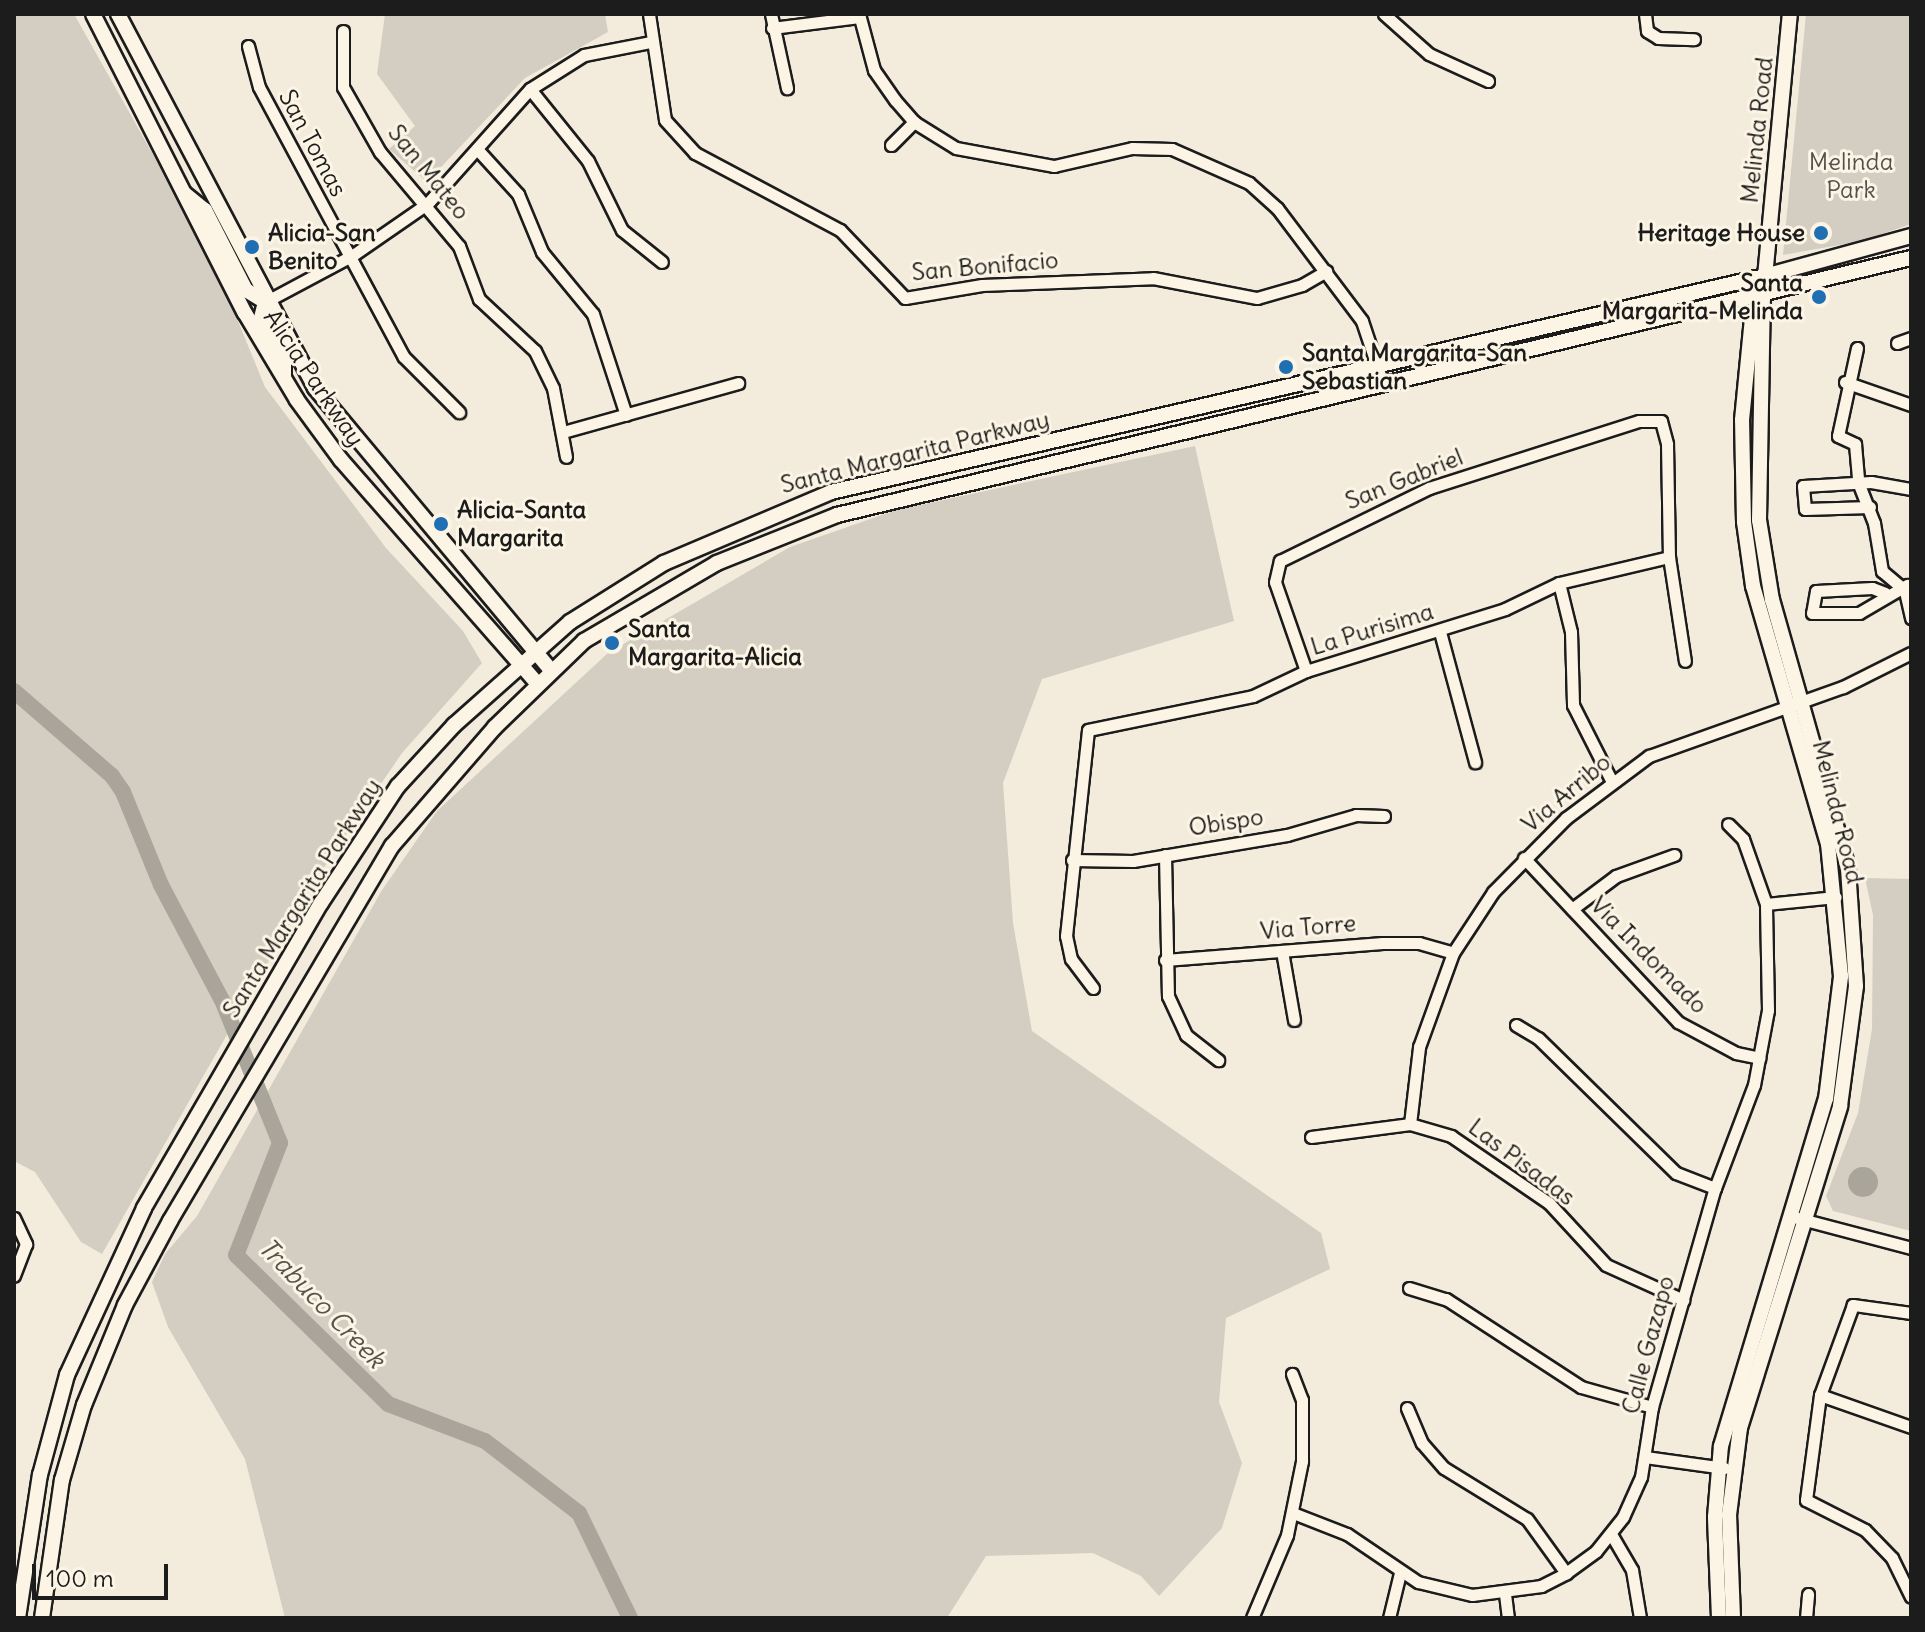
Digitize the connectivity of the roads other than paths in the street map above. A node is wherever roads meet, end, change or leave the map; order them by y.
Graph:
1 (93, 14) edge
2 (118, 14) edge
3 (649, 14) edge
4 (771, 14) edge
5 (1384, 14) edge
6 (1645, 14) edge
7 (1790, 14) edge
8 (859, 16) edge
9 (772, 28) junction
10 (343, 31) dead end
11 (1694, 39) dead end
12 (650, 42) junction
13 (248, 46) dead end
14 (1488, 81) dead end
15 (787, 88) dead end
16 (530, 89) junction
17 (914, 122) junction
18 (891, 145) dead end
19 (477, 149) junction
20 (184, 194) junction
21 (428, 203) junction
22 (1911, 236) edge
23 (353, 255) junction
24 (1911, 258) edge
25 (662, 262) dead end
26 (1326, 271) junction
27 (1765, 276) junction
28 (1763, 298) junction
29 (265, 302) junction
30 (1911, 338) edge
31 (1897, 343) dead end
32 (1857, 348) dead end
33 (1378, 365) junction
34 (284, 379) junction
35 (1845, 382) junction
36 (738, 383) dead end
37 (1383, 384) junction
38 (1911, 405) edge
39 (459, 412) dead end
40 (626, 415) junction
41 (563, 432) junction
42 (566, 457) dead end
43 (1858, 482) junction
44 (1911, 489) edge
45 (1870, 507) junction
46 (1669, 557) junction
47 (1559, 583) junction
48 (1909, 588) edge
49 (1885, 593) junction
50 (1911, 618) edge
51 (1440, 632) junction
52 (535, 649) junction
53 (1911, 653) edge
54 (1685, 661) dead end
55 (519, 663) junction
56 (551, 670) junction
57 (1306, 671) junction
58 (537, 683) junction
59 (1802, 700) junction
60 (1786, 705) junction
61 (1475, 762) dead end
62 (1611, 780) junction
63 (1384, 816) dead end
64 (1728, 824) dead end
65 (1165, 855) junction
66 (1674, 855) dead end
67 (1524, 858) junction
68 (1072, 860) junction
69 (1836, 897) junction
70 (1766, 904) junction
71 (1572, 909) junction
72 (1282, 951) junction
73 (1453, 953) junction
74 (1165, 960) junction
75 (1093, 988) dead end
76 (1294, 1020) dead end
77 (1516, 1025) dead end
78 (1759, 1058) junction
79 (1218, 1060) dead end
80 (1410, 1124) junction
81 (1311, 1137) dead end
82 (1715, 1188) junction
83 (14, 1218) edge
84 (1797, 1218) junction
85 (1911, 1248) edge
86 (14, 1276) edge
87 (1409, 1288) dead end
88 (1683, 1300) junction
89 (1911, 1313) edge
90 (1292, 1374) dead end
91 (1820, 1395) junction
92 (1652, 1407) junction
93 (1407, 1408) dead end
94 (1911, 1427) edge
95 (1645, 1457) junction
96 (1725, 1468) junction
97 (1293, 1513) junction
98 (1611, 1534) junction
99 (1400, 1573) junction
100 (1566, 1573) junction
101 (1505, 1594) junction
102 (1808, 1594) dead end
103 (1911, 1597) edge
104 (16, 1598) edge
105 (17, 1617) edge
106 (30, 1618) edge
107 (42, 1618) edge
108 (1252, 1618) edge
109 (1389, 1618) edge
110 (1508, 1618) edge
111 (1640, 1618) edge
112 (1719, 1618) edge
113 (1733, 1618) edge
114 (1806, 1618) edge

1 - 20 main road, Alicia Parkway
2 - 29 main road, Alicia Parkway
3 - 12 street, San Bonifacio
4 - 9 street
5 - 14 street
6 - 11 street
7 - 27 main road, Melinda Road
8 - 9 street
8 - 17 street
9 - 15 street
10 - 21 street, San Mateo
12 - 16 street
12 - 26 street, San Bonifacio
13 - 23 street, San Tomas
16 - 19 street
16 - 25 street
17 - 18 street
17 - 26 street
19 - 21 street
19 - 40 street
20 - 29 main road
20 - 34 main road, Alicia Parkway
21 - 23 street
21 - 41 street, San Mateo
22 - 27 main road, Santa Margarita Parkway
23 - 29 street
23 - 39 street, San Tomas
24 - 28 main road, Santa Margarita Parkway
26 - 33 street
27 - 28 main road, Melinda Road
27 - 33 main road, Santa Margarita Parkway
28 - 37 main road, Santa Margarita Parkway
28 - 59 main road, Melinda Road
28 - 60 main road, Melinda Road
29 - 34 main road
29 - 52 main road, Alicia Parkway
30 - 31 street
32 - 35 street
33 - 37 street
33 - 52 main road, Santa Margarita Parkway
34 - 55 main road, Alicia Parkway
35 - 38 street
35 - 43 street
36 - 40 street
37 - 56 main road, Santa Margarita Parkway
40 - 41 street
41 - 42 street, San Mateo
43 - 44 street
43 - 45 street
43 - 45 street
45 - 48 street
46 - 47 street, La Purisima
46 - 54 street
46 - 57 street, San Gabriel
47 - 51 street, La Purisima
47 - 62 street
48 - 49 street
48 - 50 street
49 - 49 street
51 - 57 street, La Purisima
51 - 61 street
52 - 55 main road, Santa Margarita Parkway
52 - 56 main road, Alicia Parkway
53 - 59 street, Via Arribo
55 - 58 main road, Alicia Parkway
55 - 104 main road, Santa Margarita Parkway
56 - 58 main road, Santa Margarita Parkway
57 - 68 street, La Purisima
58 - 107 main road, Santa Margarita Parkway
59 - 60 street, Via Arribo
59 - 84 main road, Melinda Road
60 - 62 street, Via Arribo
60 - 69 main road, Melinda Road
62 - 67 street, Via Arribo
63 - 65 street, Obispo
64 - 70 street, Calle Gazapo
65 - 68 street, Obispo
65 - 74 street
66 - 71 street
67 - 71 street, Via Indomado
67 - 73 street, Via Arribo
68 - 75 street
69 - 70 street
69 - 84 main road, Melinda Road
70 - 78 street, Calle Gazapo
71 - 78 street, Via Indomado
72 - 73 street, Via Torre
72 - 74 street, Via Torre
72 - 76 street
73 - 80 street, Via Arribo
74 - 79 street
77 - 82 street
78 - 82 street, Calle Gazapo
80 - 81 street, Las Pisadas
80 - 88 street, Las Pisadas
82 - 88 street, Calle Gazapo
83 - 86 street
84 - 85 street
84 - 96 main road, Melinda Road
87 - 92 street
88 - 92 street, Calle Gazapo
89 - 91 street
90 - 97 street
91 - 94 street
91 - 103 street
92 - 95 street, Calle Gazapo
93 - 100 street
95 - 96 street
95 - 98 street, Calle Gazapo
96 - 112 main road, Melinda Road
96 - 113 main road, Melinda Road
97 - 99 street, Calle Gazapo
97 - 108 street
98 - 100 street, Calle Gazapo
98 - 111 street
99 - 101 street, Calle Gazapo
99 - 109 street
100 - 101 street, Calle Gazapo
101 - 110 street
102 - 114 street
104 - 105 main road, Santa Margarita Parkway
104 - 106 main road

